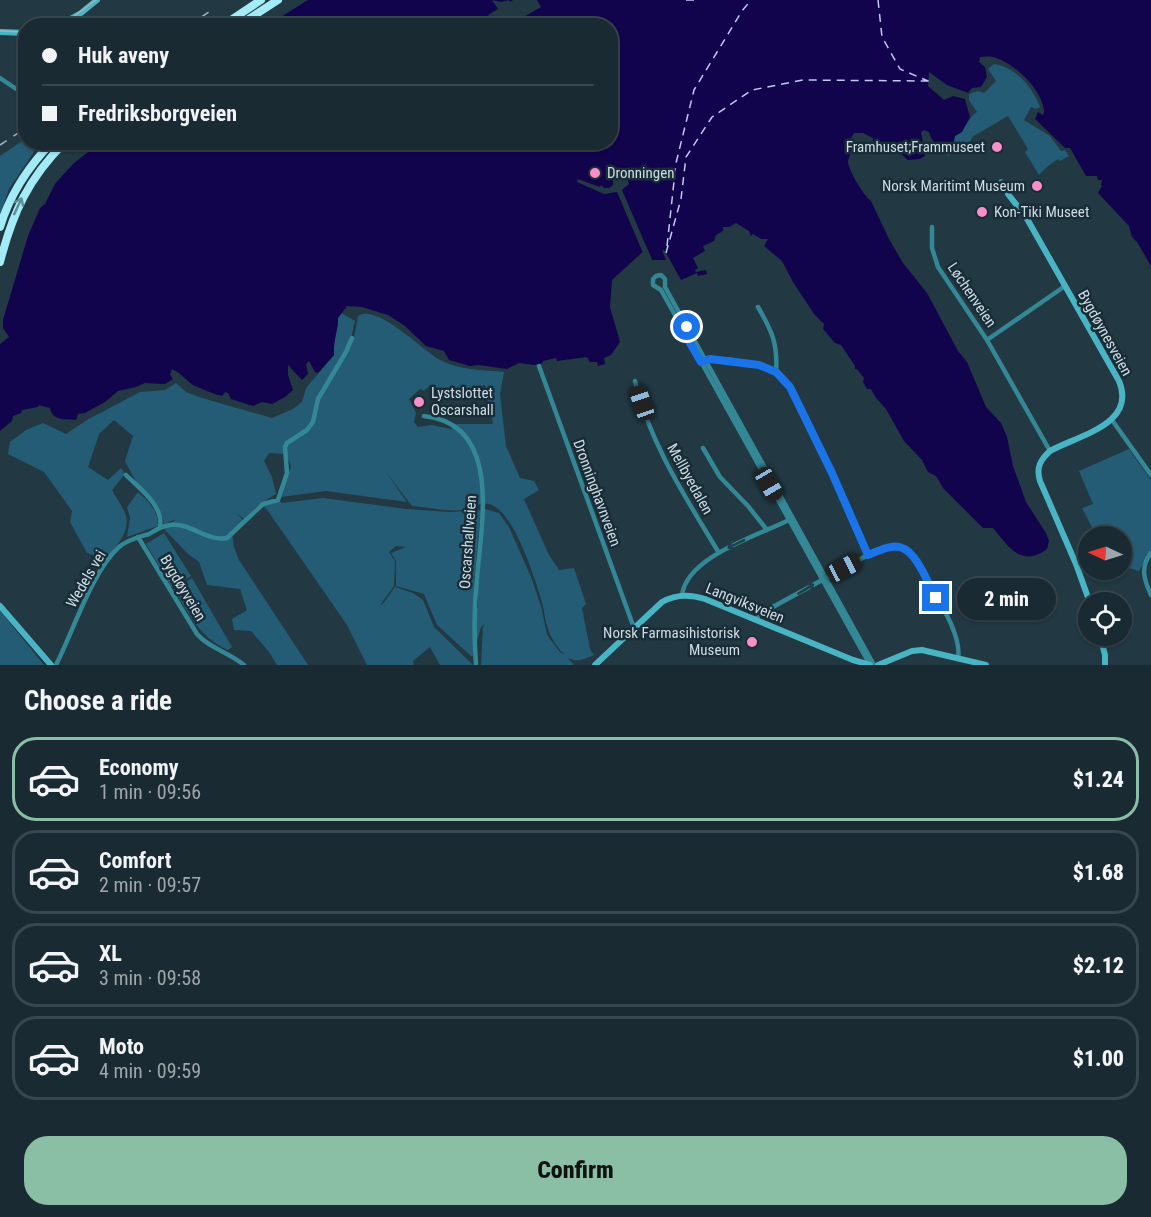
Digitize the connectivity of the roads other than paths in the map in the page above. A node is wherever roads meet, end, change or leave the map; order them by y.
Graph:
1 (97, 0) edge
2 (261, 0) edge
3 (278, 0) edge
4 (72, 18) edge
5 (234, 18) edge
6 (250, 18) edge
7 (0, 32) edge
8 (18, 33) edge
9 (0, 78) edge
10 (18, 90) edge
11 (45, 150) edge
12 (58, 150) edge
13 (1001, 181) dead end
14 (1008, 194) joint
15 (0, 227) edge
16 (932, 227) dead end
17 (0, 262) edge
18 (1065, 286) junction
19 (758, 307) dead end
20 (685, 328) junction
21 (352, 338) dead end
22 (987, 340) junction
23 (703, 361) junction
24 (539, 366) dead end
25 (776, 372) junction
26 (635, 381) dead end
27 (424, 416) dead end
28 (1112, 420) junction
29 (703, 448) dead end
30 (1050, 451) junction
31 (126, 475) dead end
32 (1151, 475) edge
33 (791, 519) junction
34 (160, 527) junction
35 (767, 530) junction
36 (138, 537) junction
37 (718, 553) junction
38 (1151, 553) edge
39 (868, 555) junction
40 (824, 578) junction
41 (1085, 592) edge
42 (682, 595) junction
43 (1151, 595) edge
44 (0, 606) edge
45 (755, 620) junction
46 (634, 628) junction
47 (1103, 646) edge
48 (958, 658) junction
49 (51, 665) edge
50 (56, 665) edge
51 (244, 665) edge
52 (476, 665) edge
53 (595, 665) edge
54 (873, 665) edge
55 (986, 665) edge
56 (1105, 665) edge

1 - 4 street
2 - 5 highway
3 - 6 highway
7 - 8 street
9 - 10 street
11 - 15 highway
17 -> 12 highway
13 - 14 street, Bygdøynesveien
14 - 18 street, Bygdøynesveien
16 - 22 street, Løchenveien
18 - 22 street, Løchenveien
18 - 28 street, Bygdøynesveien
19 - 25 street
20 - 20 street
20 - 23 street
21 - 34 street, Wedels vei
22 - 30 street, Løchenveien
23 - 25 street
23 - 33 street
24 - 46 street, Dronninghavnveien
25 - 39 street
26 - 37 street, Mellbyedalen
27 - 52 street, Oscarshallveien
28 - 30 street
28 - 32 street
29 - 35 street
30 - 41 street
31 - 34 street
33 - 35 street
33 - 40 street
34 - 36 street, Wedels vei
35 -> 37 street
36 - 50 street, Wedels vei
36 - 51 street, Bygdøyveien
37 - 42 street
38 - 43 street
39 - 40 street
39 - 48 street
45 -> 40 street
40 - 54 street
42 - 45 street, Langviksveien
42 - 46 street, Langviksveien
44 - 49 street
45 - 54 street, Langviksveien
46 - 53 street, Langviksveien
47 - 56 street
48 - 54 street
48 - 55 street

